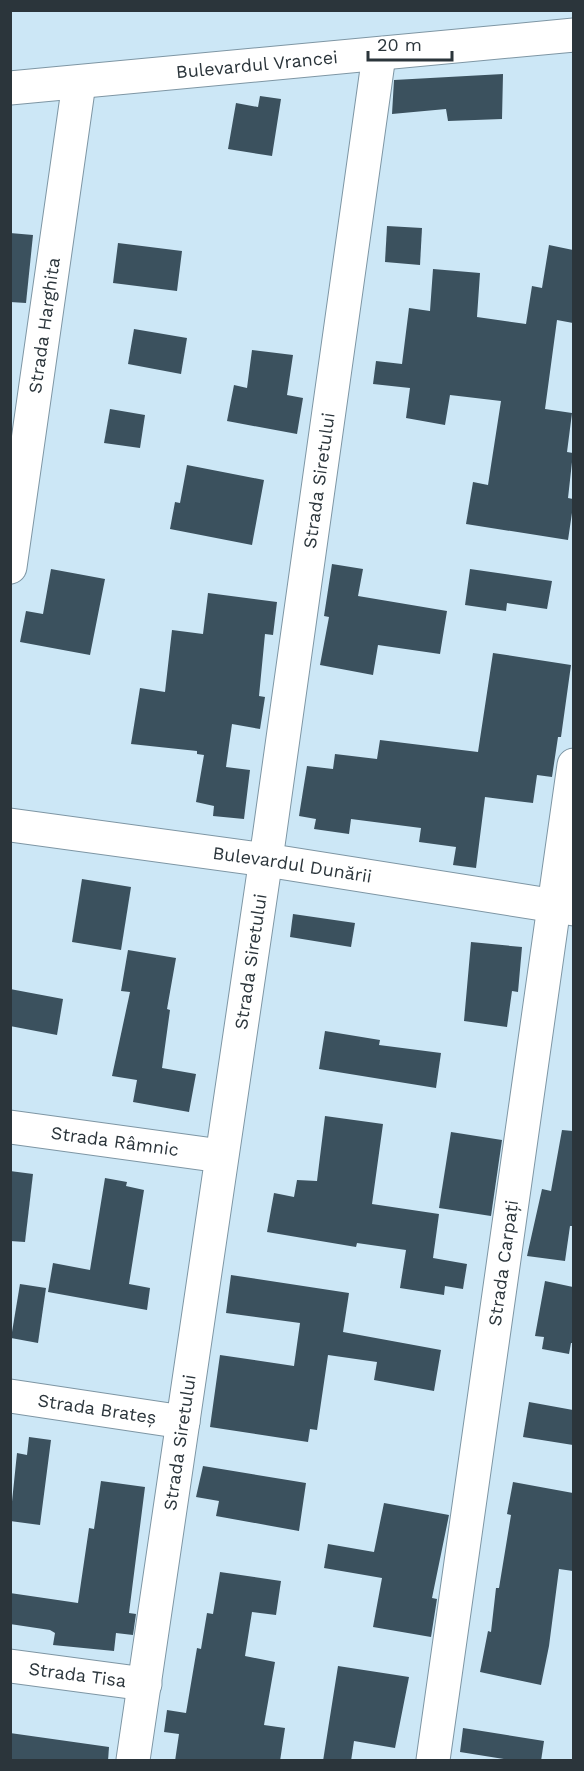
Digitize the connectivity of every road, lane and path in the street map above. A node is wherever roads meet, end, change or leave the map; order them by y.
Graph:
1 (573, 35) edge
2 (379, 54) junction
3 (79, 83) junction
4 (10, 88) edge
5 (10, 567) edge
6 (573, 765) edge
7 (10, 825) edge
8 (266, 860) junction
9 (563, 907) edge
10 (10, 1127) edge
11 (221, 1156) junction
12 (10, 1396) edge
13 (183, 1422) junction
14 (10, 1666) edge
15 (145, 1684) junction
16 (133, 1761) edge
17 (432, 1761) edge

1 - 2 street, Bulevardul Vrancei
2 - 3 street, Bulevardul Vrancei
2 - 8 street, Strada Siretului
3 - 4 street, Bulevardul Vrancei
3 - 5 street, Strada Harghita
6 - 9 street, Strada Carpați
7 - 8 street, Bulevardul Dunării
8 - 9 street, Bulevardul Dunării
8 - 11 street, Strada Siretului
9 - 17 street, Strada Carpați
10 - 11 street, Strada Râmnic
11 - 13 street, Strada Siretului
12 - 13 street, Strada Brateș
13 - 15 street, Strada Siretului
14 - 15 street, Strada Tisa
15 - 16 street, Strada Siretului

